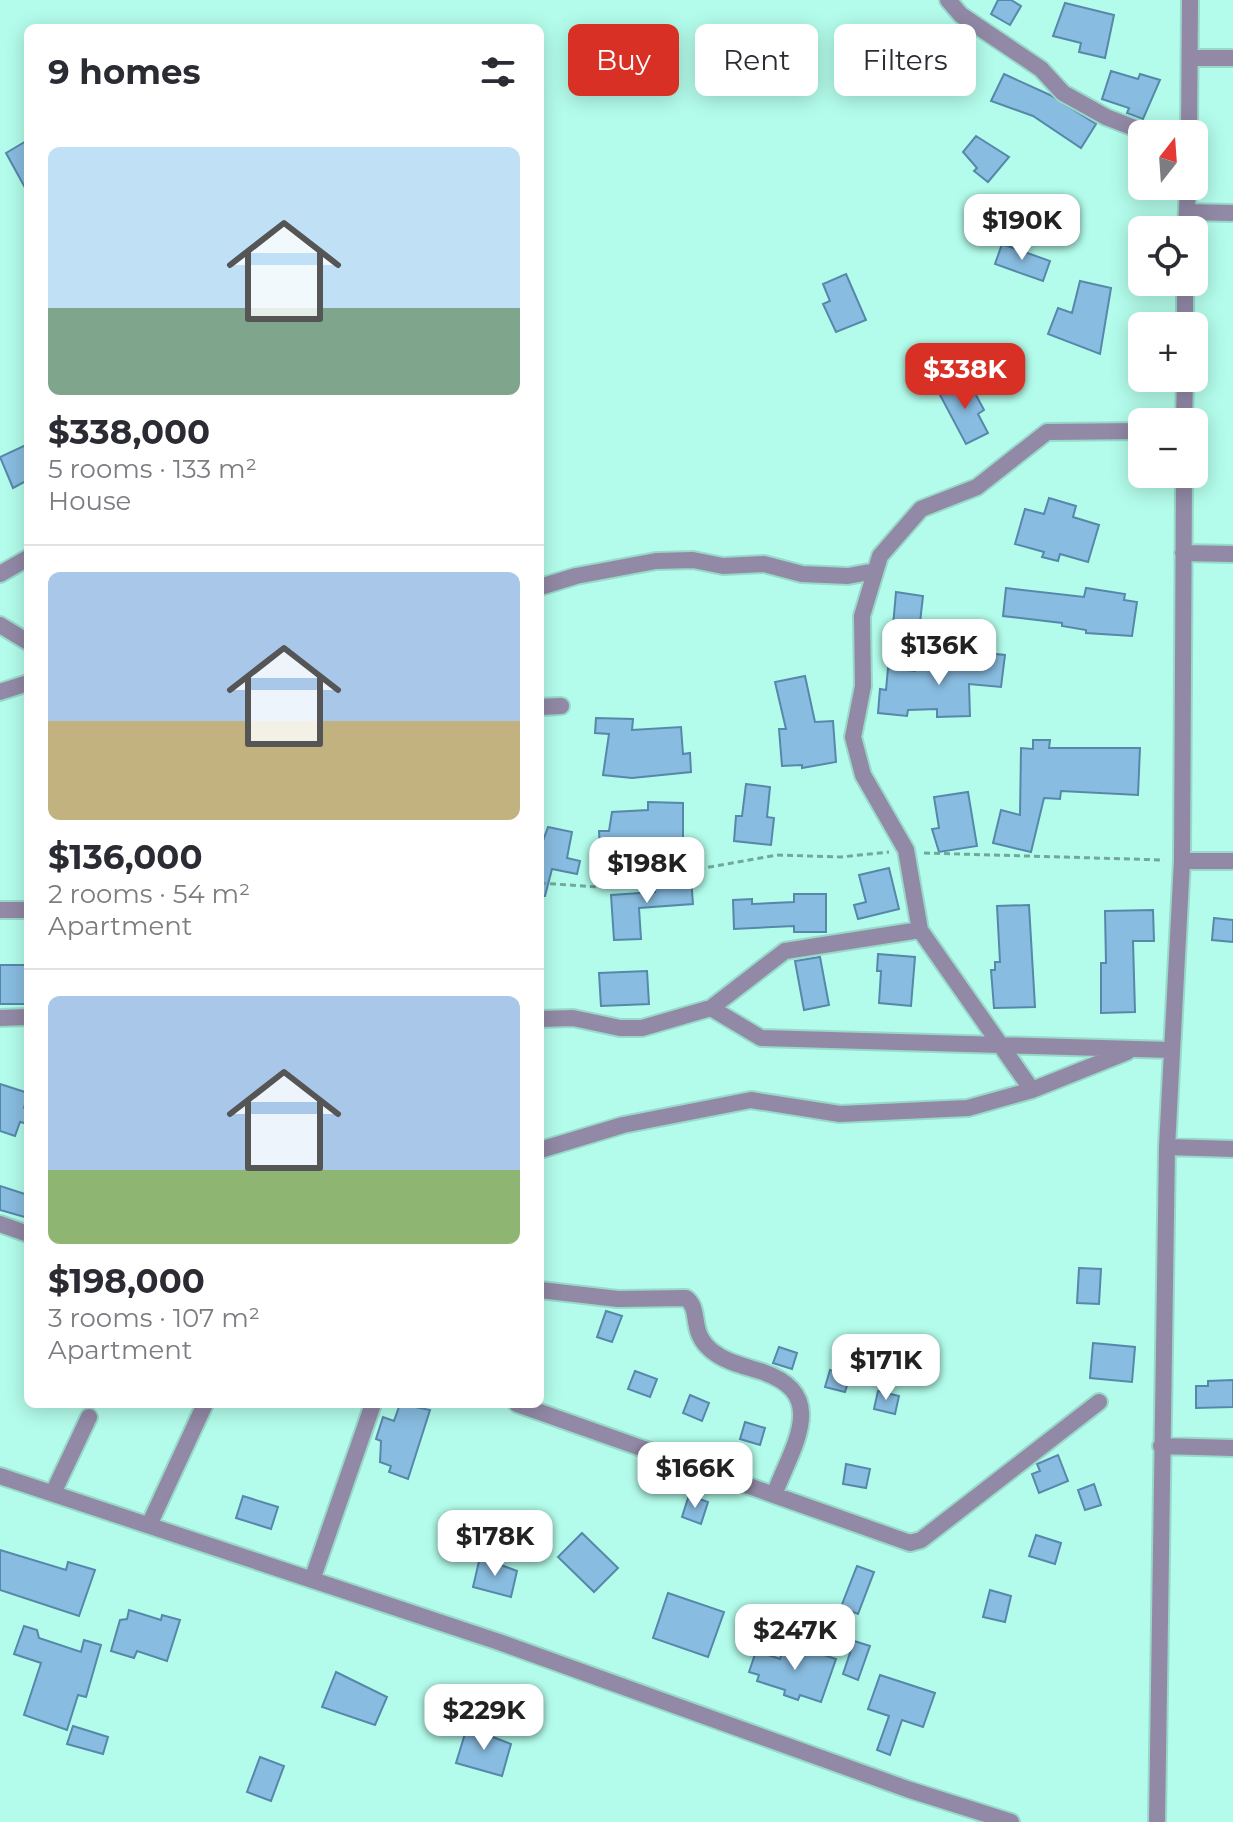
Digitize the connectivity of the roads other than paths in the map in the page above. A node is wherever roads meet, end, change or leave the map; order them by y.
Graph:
1 (948, 0) edge
2 (1190, 0) edge
3 (1190, 58) junction
4 (1233, 58) edge
5 (1189, 120) edge
6 (1128, 126) edge
7 (1187, 200) edge
8 (1187, 212) junction
9 (1233, 213) edge
10 (1187, 216) edge
11 (1128, 431) edge
12 (1184, 488) edge
13 (1183, 553) junction
14 (1233, 554) edge
15 (24, 560) edge
16 (875, 571) junction
17 (0, 574) edge
18 (544, 586) edge
19 (0, 625) edge
20 (24, 640) edge
21 (24, 684) edge
22 (0, 692) edge
23 (561, 706) dead end
24 (544, 707) edge
25 (1182, 861) junction
26 (1233, 861) edge
27 (0, 910) edge
28 (24, 910) edge
29 (920, 930) junction
30 (711, 1008) junction
31 (24, 1017) edge
32 (0, 1018) edge
33 (544, 1019) edge
34 (1000, 1047) junction
35 (1132, 1049) junction
36 (1170, 1050) junction
37 (1032, 1090) junction
38 (1167, 1147) junction
39 (544, 1149) edge
40 (1233, 1149) edge
41 (0, 1224) edge
42 (24, 1233) edge
43 (544, 1290) edge
44 (1099, 1402) dead end
45 (203, 1408) edge
46 (372, 1408) edge
47 (528, 1408) edge
48 (89, 1417) dead end
49 (1161, 1446) junction
50 (1233, 1448) edge
51 (0, 1476) edge
52 (53, 1493) junction
53 (774, 1495) junction
54 (149, 1525) junction
55 (312, 1580) junction
56 (1011, 1822) edge
57 (1157, 1822) edge

1 - 6 street
2 - 3 street
3 - 4 street
3 - 5 street
7 - 8 street
8 - 9 street
8 - 10 street
11 - 16 street
12 - 13 street
13 - 14 street
13 - 25 street
15 - 17 street
16 - 18 street
16 - 29 street
19 - 20 street
21 - 22 street
23 - 24 street
25 - 26 street
25 - 36 street
27 - 28 street
29 - 30 street
29 - 34 street
30 - 33 street
30 - 34 street
31 - 32 street
34 - 35 street
34 - 37 street
35 - 36 street
35 - 37 street
36 - 38 street
37 - 39 street
38 - 40 street
38 - 49 street
41 - 42 street
43 - 53 street
44 - 53 street
45 - 54 street
46 - 55 street
47 - 53 street
48 - 52 street
49 - 50 street
49 - 57 street
51 - 52 street
52 - 54 street
54 - 55 street
55 - 56 street

